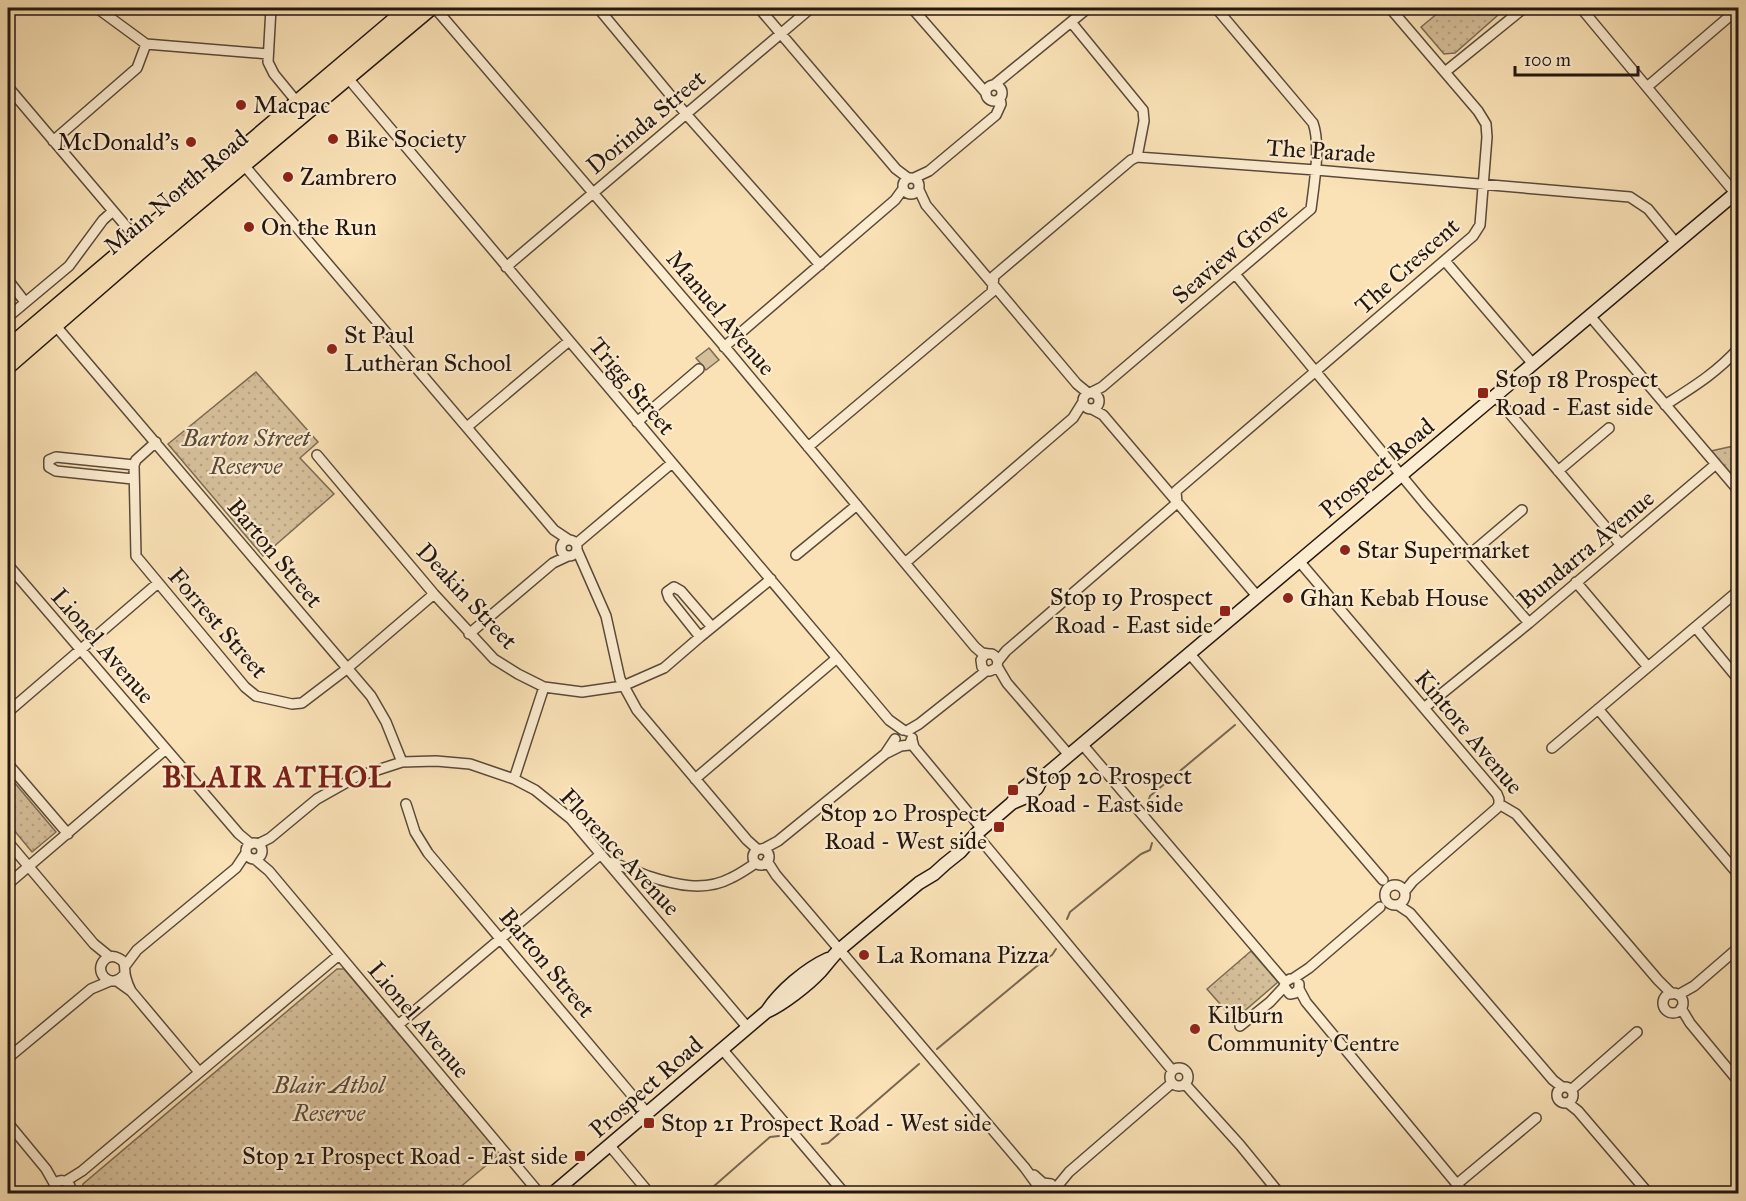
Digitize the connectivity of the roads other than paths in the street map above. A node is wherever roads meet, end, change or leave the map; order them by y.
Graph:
1 (97, 8) edge
2 (271, 8) edge
3 (409, 8) edge
4 (430, 8) edge
5 (435, 8) edge
6 (598, 8) edge
7 (759, 8) edge
8 (811, 8) edge
9 (912, 8) edge
10 (1088, 8) edge
11 (1216, 8) edge
12 (1390, 8) edge
13 (1524, 8) edge
14 (1581, 8) edge
15 (1738, 9) edge
16 (1071, 22) junction
17 (781, 33) junction
18 (146, 44) junction
19 (268, 54) junction
20 (1445, 72) junction
21 (347, 77) junction
22 (8, 87) edge
23 (1647, 87) junction
24 (994, 92) junction
25 (302, 107) junction
26 (686, 114) junction
27 (53, 141) junction
28 (1137, 157) junction
29 (239, 160) junction
30 (1316, 170) junction
31 (1484, 184) junction
32 (911, 186) junction
33 (1737, 192) edge
34 (592, 194) junction
35 (113, 211) junction
36 (140, 243) junction
37 (1676, 243) junction
38 (1445, 261) junction
39 (820, 265) junction
40 (506, 267) junction
41 (1234, 274) junction
42 (8, 280) edge
43 (994, 286) junction
44 (26, 302) junction
45 (1590, 316) junction
46 (8, 317) edge
47 (55, 325) junction
48 (569, 341) junction
49 (724, 346) junction
50 (8, 348) edge
51 (1738, 349) edge
52 (1533, 364) junction
53 (8, 366) edge
54 (699, 369) dead end
55 (1316, 372) junction
56 (1495, 396) junction
57 (1090, 401) junction
58 (1665, 405) junction
59 (637, 422) junction
60 (467, 427) junction
61 (1609, 428) dead end
62 (156, 442) junction
63 (808, 447) junction
64 (317, 455) dead end
65 (672, 463) junction
66 (1716, 464) junction
67 (134, 465) junction
68 (1558, 471) junction
69 (1401, 475) junction
70 (134, 479) junction
71 (1738, 490) edge
72 (1177, 503) junction
73 (857, 505) junction
74 (1522, 510) dead end
75 (1620, 544) junction
76 (570, 548) junction
77 (796, 555) dead end
78 (1469, 555) junction
79 (1299, 561) junction
80 (905, 563) junction
81 (8, 565) edge
82 (771, 579) junction
83 (1576, 582) junction
84 (158, 583) junction
85 (1738, 591) edge
86 (434, 594) junction
87 (1257, 596) junction
88 (1528, 623) junction
89 (712, 627) junction
90 (1696, 628) junction
91 (469, 634) junction
92 (700, 636) junction
93 (81, 650) junction
94 (1190, 653) junction
95 (837, 658) junction
96 (990, 663) junction
97 (347, 667) junction
98 (1648, 667) junction
99 (1738, 679) edge
100 (623, 686) junction
101 (544, 687) junction
102 (1424, 708) junction
103 (1598, 709) junction
104 (8, 712) edge
105 (904, 738) junction
106 (1082, 744) junction
107 (1552, 748) dead end
108 (166, 749) junction
109 (1069, 755) junction
110 (402, 762) junction
111 (8, 764) edge
112 (514, 779) junction
113 (695, 779) junction
114 (406, 804) dead end
115 (1499, 804) junction
116 (979, 832) junction
117 (68, 834) junction
118 (8, 842) edge
119 (254, 852) junction
120 (601, 854) junction
121 (760, 857) junction
122 (608, 862) junction
123 (28, 866) junction
124 (1738, 874) edge
125 (8, 884) edge
126 (1394, 896) junction
127 (500, 938) junction
128 (94, 944) junction
129 (1738, 948) edge
130 (839, 950) junction
131 (339, 955) junction
132 (101, 968) junction
133 (117, 970) junction
134 (1292, 986) junction
135 (92, 989) junction
136 (1676, 1002) junction
137 (398, 1025) junction
138 (1240, 1026) dead end
139 (748, 1028) junction
140 (1637, 1032) dead end
141 (722, 1050) junction
142 (8, 1058) edge
143 (1172, 1070) junction
144 (199, 1072) junction
145 (1738, 1081) edge
146 (1172, 1083) junction
147 (1185, 1084) junction
148 (1566, 1094) junction
149 (647, 1113) junction
150 (1536, 1118) dead end
151 (8, 1123) edge
152 (610, 1146) junction
153 (1457, 1184) junction
154 (1046, 1188) edge
155 (62, 1189) edge
156 (540, 1194) edge
157 (552, 1194) edge
158 (650, 1194) edge
159 (845, 1194) edge
160 (1280, 1194) edge
161 (1465, 1194) edge
162 (1649, 1194) edge

1 - 18 street
2 - 19 street
3 - 25 highway, Main North Road
4 - 21 highway, Main North Road
5 - 34 street, Manuel Avenue
6 - 26 street
7 - 17 street
8 - 17 street, Dorinda Street
9 - 24 street
10 - 16 street
11 - 30 street, Seaview Grove
12 - 20 street, The Crescent
13 - 20 street
14 - 23 street
15 - 23 street
16 - 24 street
16 - 28 street
17 - 26 street, Dorinda Street
17 - 32 street
18 - 19 street
18 - 27 street
19 - 25 street
20 - 31 street, The Crescent
21 - 25 highway, Main North Road
21 - 40 street, Trigg Street
22 - 27 street
23 - 33 street
24 - 32 street
25 - 29 highway, Main North Road
26 - 34 street, Dorinda Street
26 - 39 street
27 - 35 street
28 - 30 street, The Parade
28 - 43 street
29 - 36 highway, Main North Road
29 - 60 street
30 - 31 street, The Parade
30 - 41 street, Seaview Grove
31 - 37 street, The Parade
31 - 38 street, The Crescent
32 - 39 street
32 - 43 street
33 - 37 main road, Prospect Road
34 - 40 street, Dorinda Street
34 - 49 street, Manuel Avenue
35 - 36 street
35 - 44 street
36 - 47 highway, Main North Road
36 - 50 highway, Main North Road
37 - 45 main road, Prospect Road
38 - 52 street
38 - 55 street, The Crescent
39 - 49 street
40 - 48 street, Trigg Street
41 - 55 street
41 - 57 street, Seaview Grove
42 - 44 street
43 - 57 street
43 - 63 street
44 - 46 street
45 - 52 main road, Prospect Road
45 - 58 street
47 - 53 highway, Main North Road
47 - 62 street, Barton Street
48 - 59 street, Trigg Street
48 - 60 street
49 - 63 street, Manuel Avenue
51 - 58 street
52 - 56 main road, Prospect Road
54 - 59 street
55 - 69 street
55 - 72 street, The Crescent
56 - 68 street
56 - 69 main road, Prospect Road
57 - 72 street
57 - 80 street, Seaview Grove
58 - 66 street
59 - 65 street, Trigg Street
60 - 76 street
61 - 68 street
62 - 67 street
62 - 97 street, Barton Street
63 - 73 street, Manuel Avenue
64 - 86 street, Deakin Street
65 - 76 street
65 - 82 street, Trigg Street
66 - 71 street
66 - 75 street, Bundarra Avenue
67 - 70 street, Forrest Street
67 - 70 street
68 - 75 street
69 - 78 street
69 - 79 main road, Prospect Road
70 - 84 street, Forrest Street
72 - 87 street
72 - 96 street
73 - 77 street
73 - 80 street, Manuel Avenue
74 - 78 street
75 - 83 street, Bundarra Avenue
76 - 91 street
76 - 100 street
78 - 88 street
79 - 87 main road, Prospect Road
79 - 102 street, Kintore Avenue
80 - 96 street, Manuel Avenue
81 - 93 street, Lionel Avenue
82 - 89 street, Deakin Street
82 - 95 street, Trigg Street
83 - 88 street, Bundarra Avenue
83 - 98 street
84 - 93 street
84 - 97 street, Forrest Street
85 - 90 street
86 - 91 street, Deakin Street
86 - 97 street, Forrest Street
87 - 94 main road, Prospect Road
88 - 102 street, Bundarra Avenue
89 - 92 street, Deakin Street
89 - 92 street
90 - 98 street
90 - 99 street
91 - 101 street, Deakin Street
92 - 100 street, Deakin Street
93 - 104 street
93 - 108 street, Lionel Avenue
94 - 106 main road, Prospect Road
94 - 126 street
95 - 105 street, Trigg Street
95 - 113 street
96 - 105 street
96 - 109 street, Manuel Avenue
97 - 110 street, Barton Street
98 - 103 street
100 - 101 street, Deakin Street
100 - 113 street
101 - 112 street
102 - 115 street, Kintore Avenue
103 - 107 street
103 - 124 street
105 - 116 street, Trigg Street
105 - 121 street
106 - 109 main road, Prospect Road
106 - 134 street
108 - 117 street
108 - 119 street, Lionel Avenue
109 - 116 main road, Prospect Road
110 - 112 street, Florence Avenue
110 - 119 street, Florence Avenue
111 - 117 street
112 - 120 street, Florence Avenue
113 - 121 street
114 - 127 street, Barton Street
115 - 126 street
115 - 136 street, Kintore Avenue
116 - 130 main road, Prospect Road
116 - 143 street, Trigg Street
117 - 123 street
118 - 123 street
119 - 131 street, Lionel Avenue
119 - 133 street, Florence Avenue
120 - 122 street, Florence Avenue
120 - 127 street
121 - 122 street
121 - 130 street
122 - 139 street, Florence Avenue
123 - 125 street
123 - 128 street
126 - 134 street
126 - 148 street
127 - 137 street
127 - 149 street, Barton Street
128 - 132 street
128 - 133 street
129 - 136 street
130 - 139 main road, Prospect Road
130 - 154 street
131 - 137 street, Lionel Avenue
131 - 144 street
132 - 133 street
132 - 133 street
132 - 135 street, Florence Avenue
133 - 135 street, Florence Avenue
133 - 144 street
134 - 138 street
134 - 153 street
135 - 142 street, Florence Avenue
136 - 145 street, Kintore Avenue
137 - 156 street, Lionel Avenue
139 - 141 main road, Prospect Road
140 - 148 street
141 - 149 main road, Prospect Road
141 - 159 street
143 - 146 street
143 - 147 street
144 - 155 street
146 - 147 street
146 - 154 street
147 - 160 street
148 - 162 street
149 - 152 main road, Prospect Road
150 - 153 street
151 - 155 street
152 - 157 main road, Prospect Road
152 - 158 street
153 - 161 street

